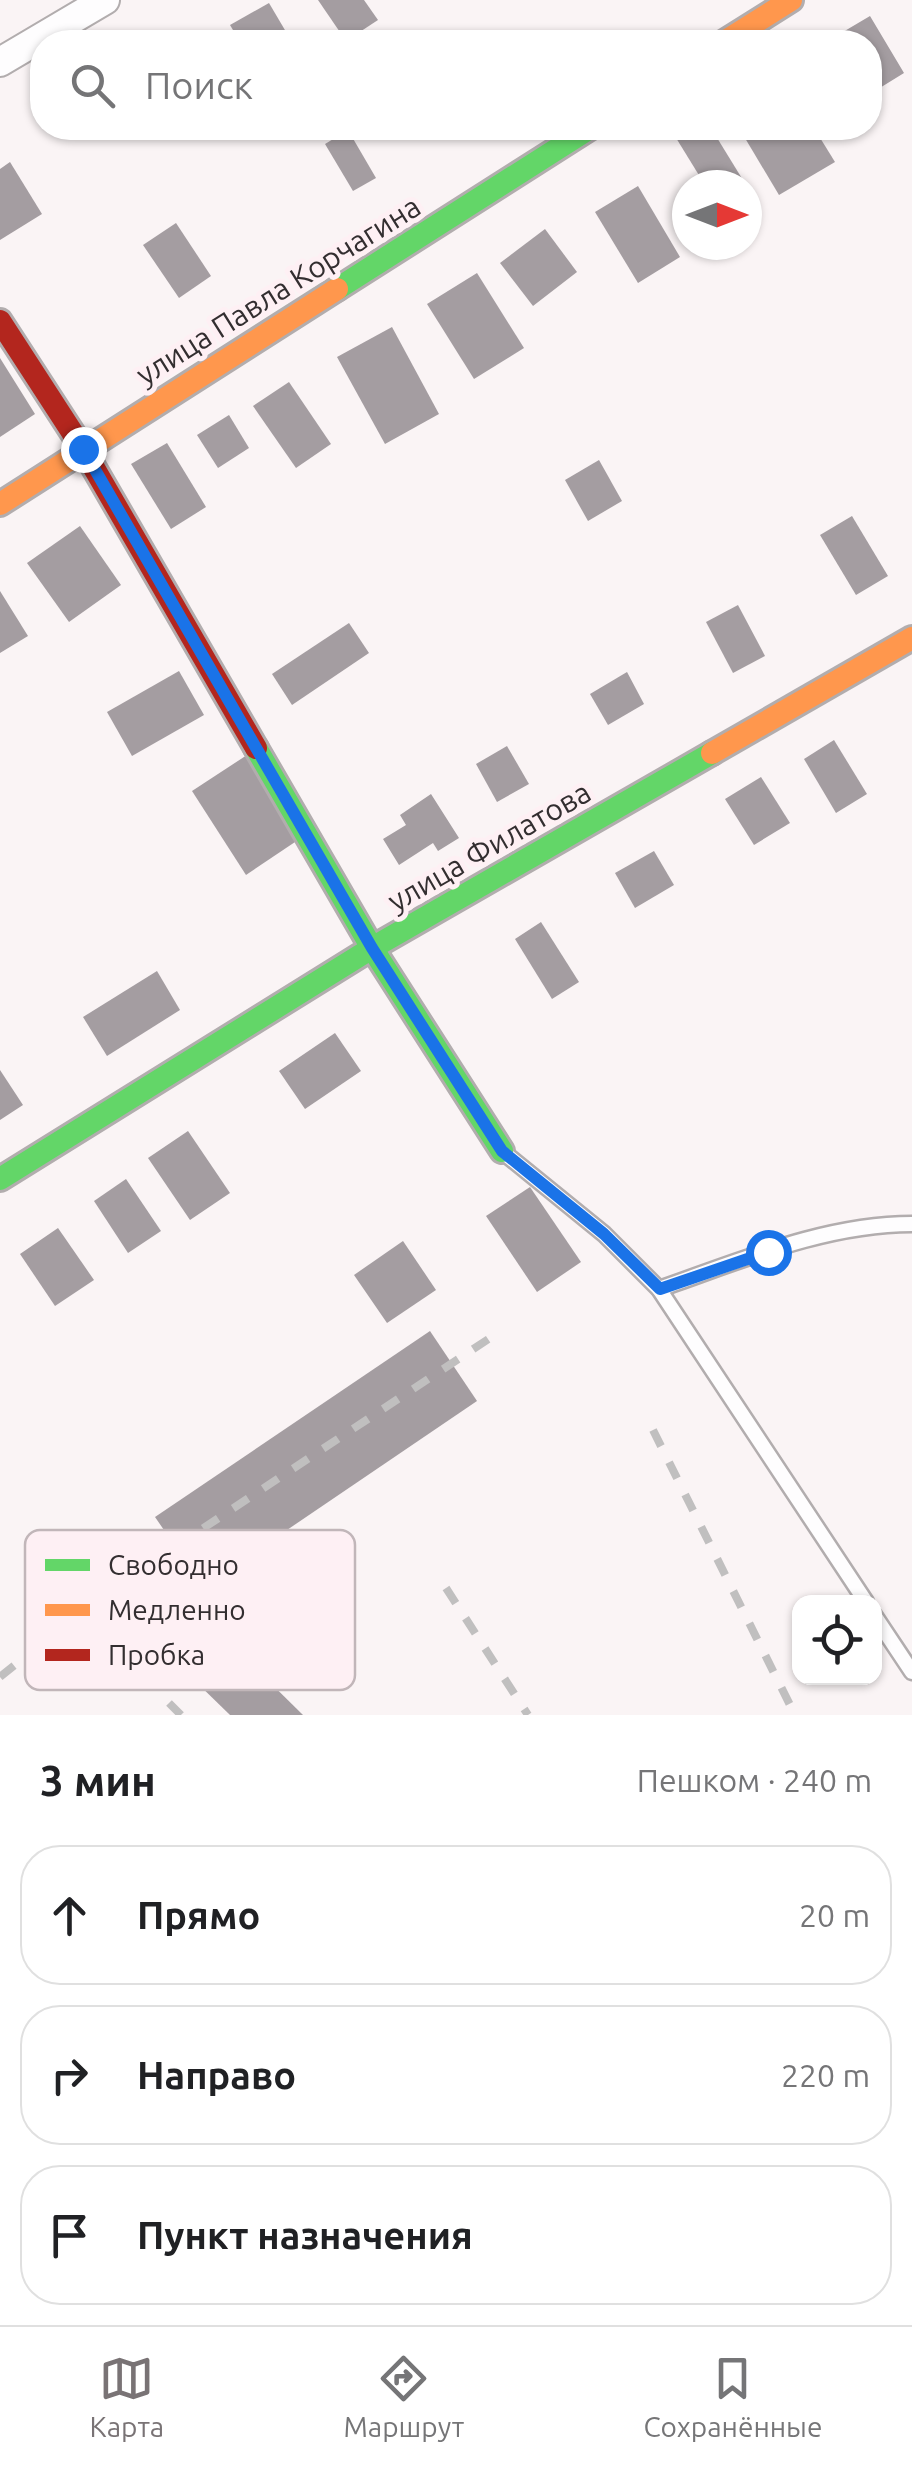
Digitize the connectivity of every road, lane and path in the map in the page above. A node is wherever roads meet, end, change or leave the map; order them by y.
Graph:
1 (104, 0) edge
2 (791, 0) edge
3 (54, 30) edge
4 (743, 30) edge
5 (30, 44) edge
6 (0, 62) edge
7 (571, 140) edge
8 (0, 321) edge
9 (83, 449) junction
10 (0, 504) edge
11 (912, 638) edge
12 (372, 948) junction
13 (502, 1151) joint
14 (0, 1179) edge
15 (912, 1224) edge
16 (660, 1289) junction
17 (861, 1595) edge
18 (882, 1627) edge
19 (912, 1672) edge

1 - 3 street
2 - 4 street
5 - 6 street
7 - 9 street, улица Павла Корчагина
8 - 9 street
9 - 10 street, улица Павла Корчагина
9 - 12 street
11 - 12 street, улица Филатова
12 - 13 street
12 - 14 street, улица Филатова
13 - 16 lane
15 - 16 lane
16 - 17 lane
18 - 19 lane

